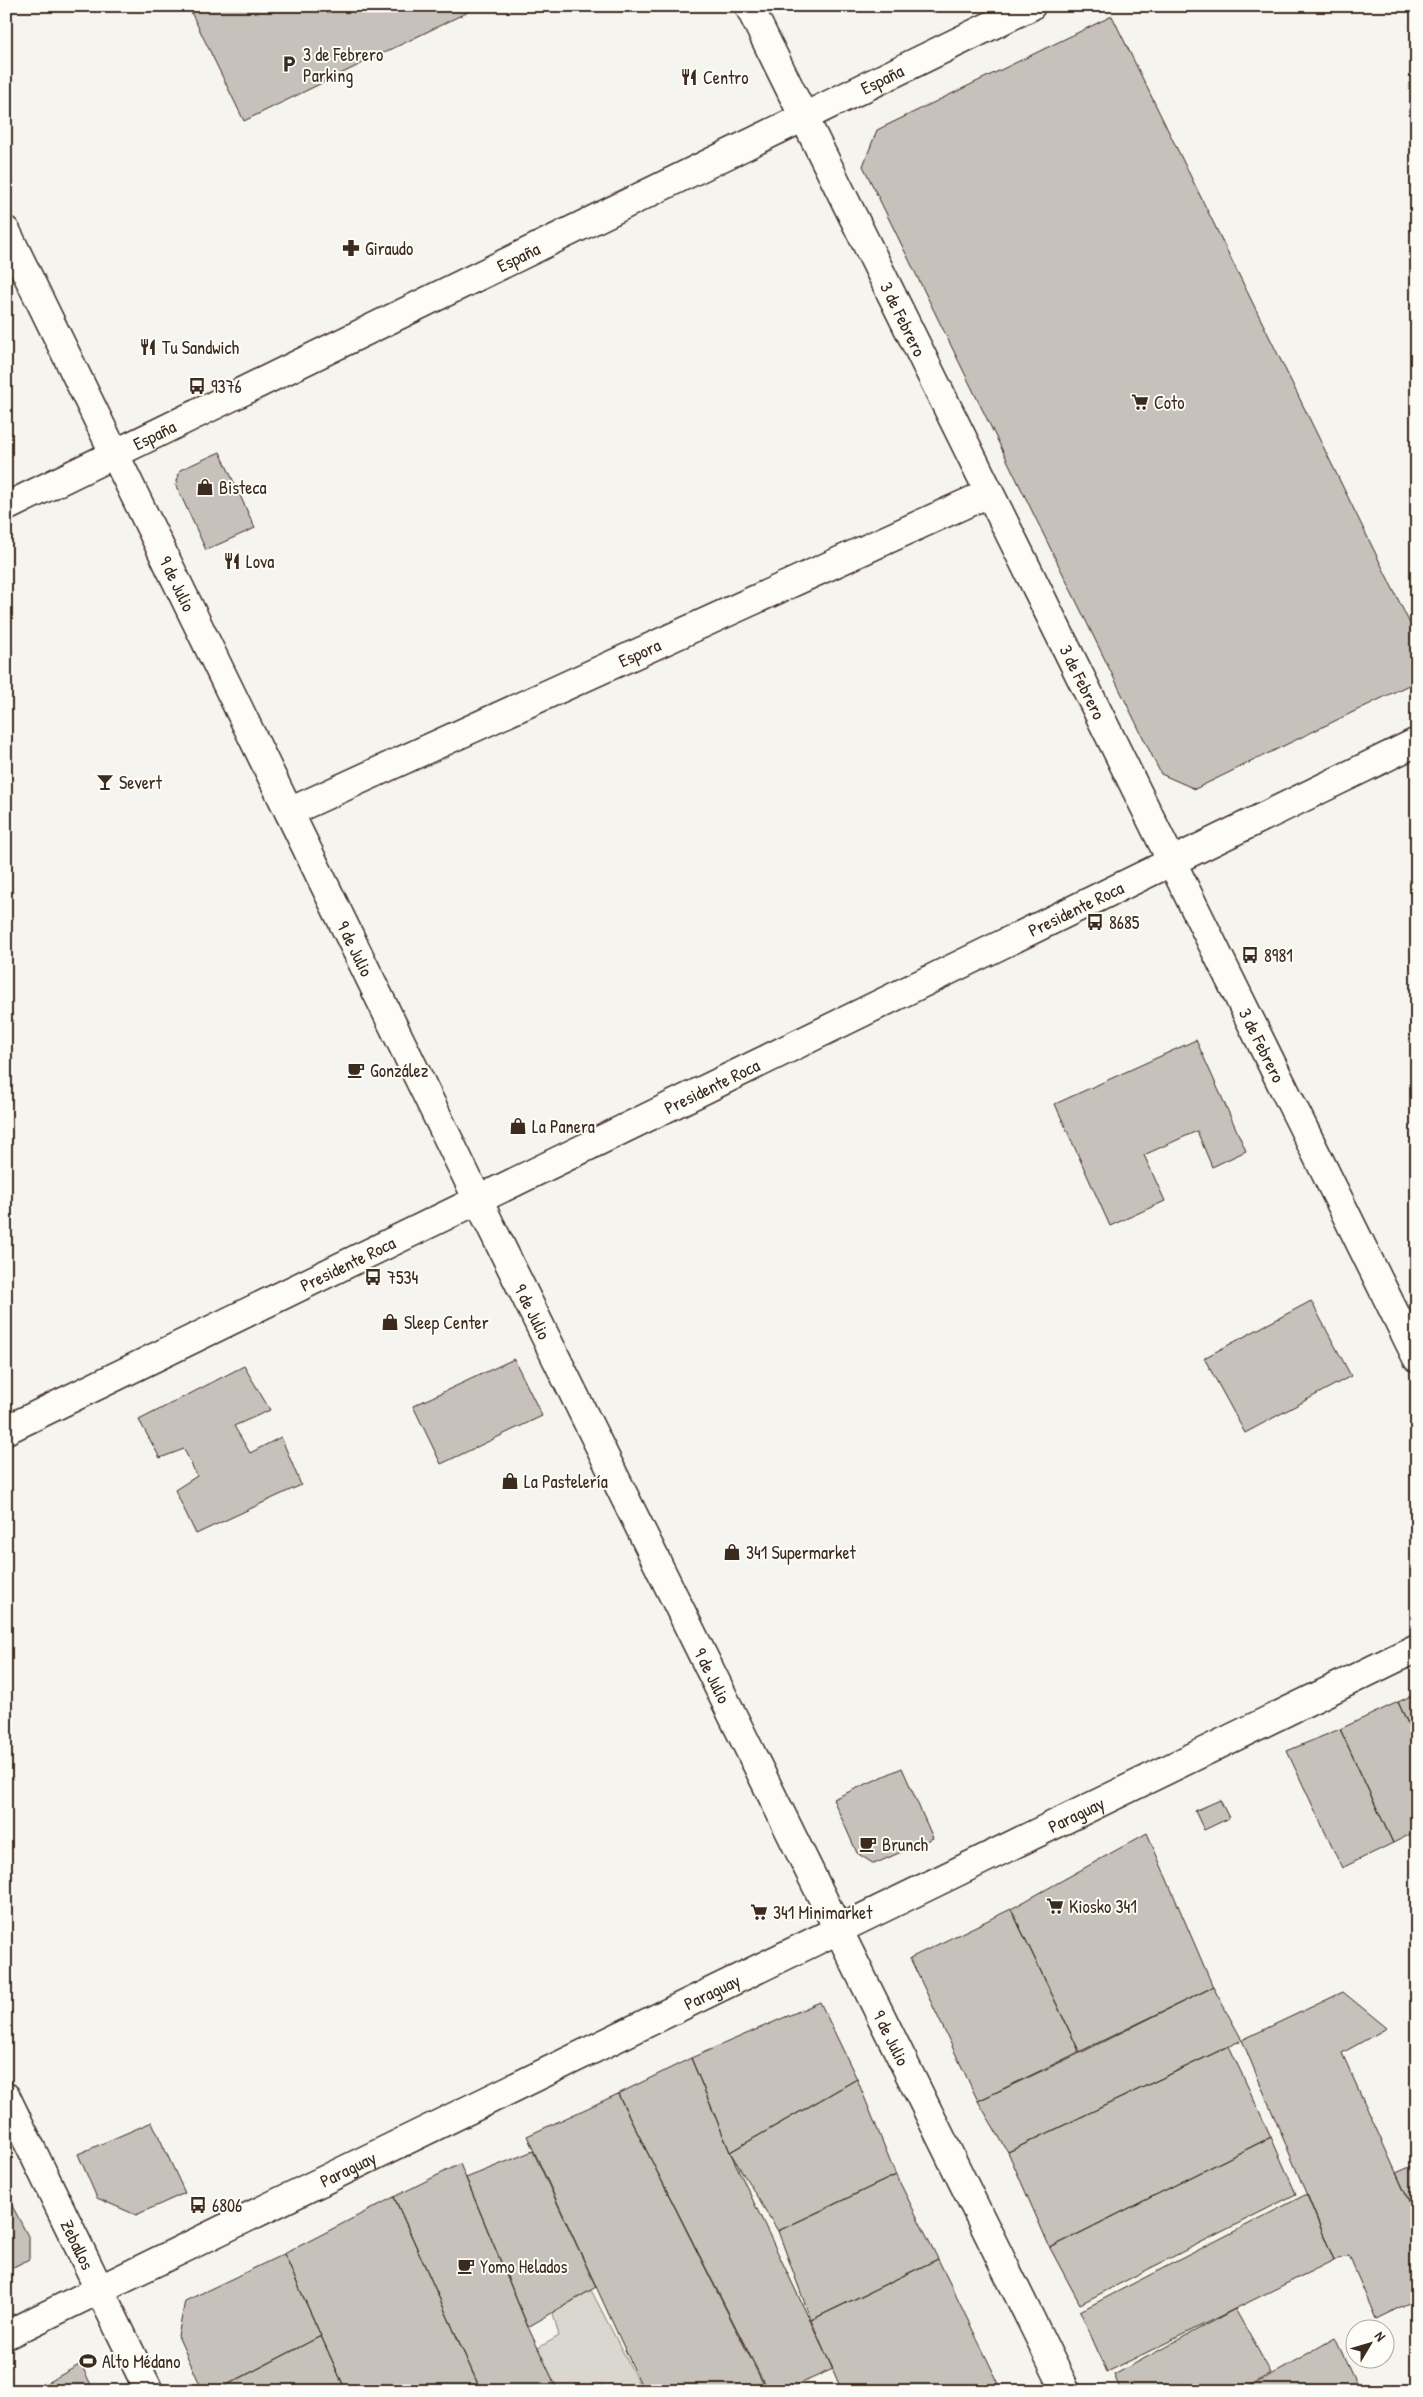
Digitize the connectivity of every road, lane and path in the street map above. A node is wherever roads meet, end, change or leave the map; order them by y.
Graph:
1 (749, 6) edge
2 (1030, 6) edge
3 (804, 117) junction
4 (6, 231) edge
5 (115, 454) junction
6 (989, 493) junction
7 (6, 507) edge
8 (1417, 742) edge
9 (289, 812) junction
10 (1171, 861) junction
11 (478, 1200) junction
12 (1417, 1358) edge
13 (6, 1430) edge
14 (1417, 1648) edge
15 (838, 1930) junction
16 (6, 2097) edge
17 (100, 2290) junction
18 (6, 2336) edge
19 (149, 2391) edge
20 (1066, 2391) edge

1 - 3 street, 3 de Febrero
2 - 3 street, España
3 - 5 street, España
3 - 6 street, 3 de Febrero
4 - 5 street, 9 de Julio
5 - 7 street, España
5 - 9 street, 9 de Julio
6 - 9 street, Espora
6 - 10 street, 3 de Febrero
8 - 10 street, Presidente Roca
9 - 11 street, 9 de Julio
10 - 11 street, Presidente Roca
10 - 12 street, 3 de Febrero
11 - 13 street, Presidente Roca
11 - 15 street, 9 de Julio
14 - 15 street, Paraguay
15 - 17 street, Paraguay
15 - 20 street, 9 de Julio
16 - 17 street, Zeballos
17 - 18 street, Paraguay
17 - 19 street, Zeballos

